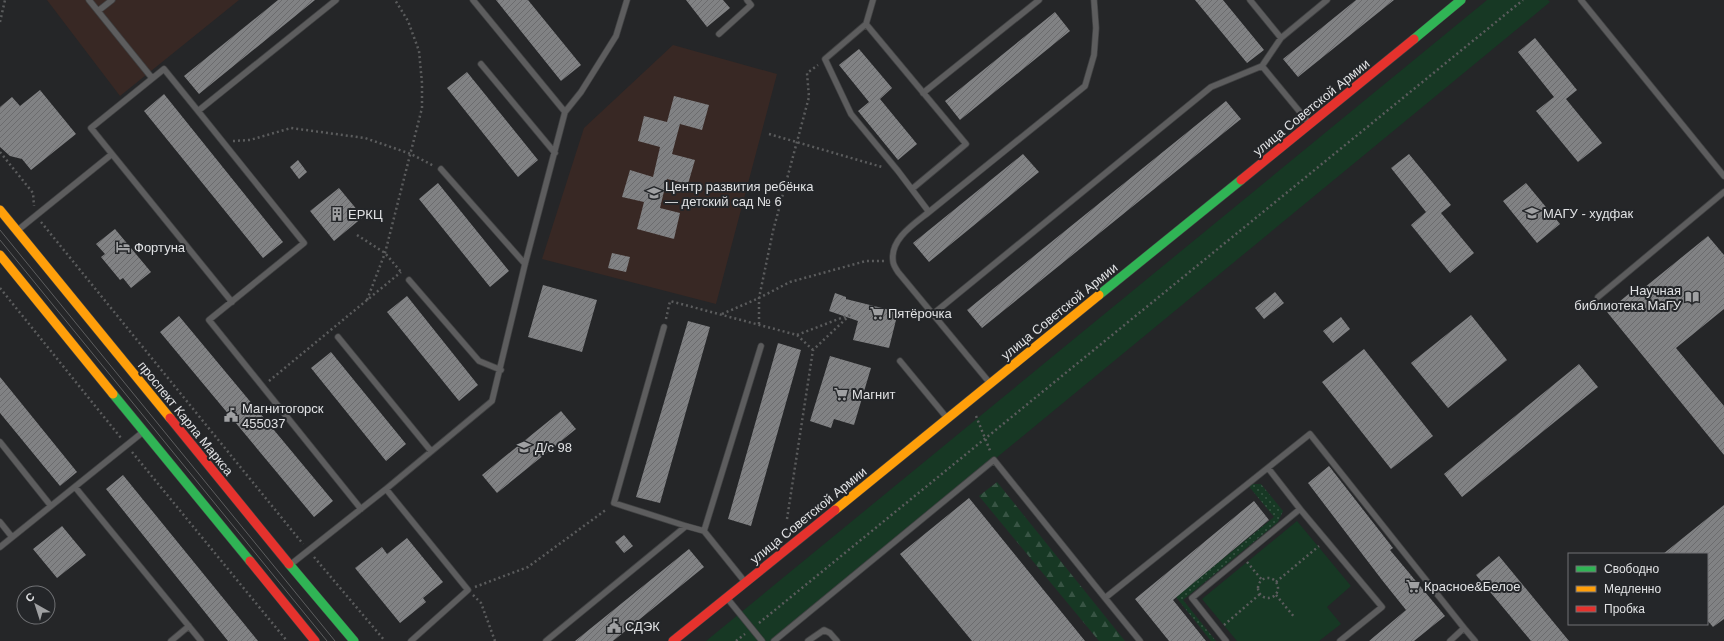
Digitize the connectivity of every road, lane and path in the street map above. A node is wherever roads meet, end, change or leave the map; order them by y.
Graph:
1 (6, 0) edge
2 (89, 0) edge
3 (112, 0) edge
4 (336, 0) edge
5 (395, 0) edge
6 (473, 0) edge
7 (627, 0) edge
8 (747, 0) edge
9 (873, 0) edge
10 (1039, 0) edge
11 (1094, 0) edge
12 (1250, 0) edge
13 (1327, 0) edge
14 (1461, 0) edge
15 (1523, 0) edge
16 (1581, 0) edge
17 (98, 11) junction
18 (0, 22) edge
19 (866, 24) junction
20 (719, 34) dead end
21 (1281, 38) junction
22 (825, 59) junction
23 (482, 64) dead end
24 (1262, 66) junction
25 (152, 78) junction
26 (923, 93) junction
27 (198, 111) junction
28 (565, 112) junction
29 (1310, 124) junction
30 (770, 134) dead end
31 (223, 141) junction
32 (797, 143) junction
33 (0, 152) edge
34 (555, 153) junction
35 (112, 154) junction
36 (411, 154) junction
37 (441, 169) joint
38 (898, 171) junction
39 (1724, 176) edge
40 (912, 188) junction
41 (1724, 192) edge
42 (0, 210) edge
43 (929, 212) junction
44 (35, 215) junction
45 (17, 231) junction
46 (357, 235) dead end
47 (385, 253) junction
48 (0, 255) edge
49 (893, 260) junction
50 (524, 264) junction
51 (409, 280) joint
52 (0, 288) edge
53 (1598, 297) dead end
54 (760, 298) junction
55 (367, 300) dead end
56 (232, 302) junction
57 (722, 314) junction
58 (933, 314) junction
59 (759, 324) junction
60 (664, 326) joint
61 (797, 335) junction
62 (338, 337) dead end
63 (761, 346) dead end
64 (813, 350) junction
65 (900, 361) dead end
66 (500, 370) junction
67 (990, 384) junction
68 (976, 416) dead end
69 (948, 418) junction
70 (143, 432) junction
71 (985, 438) junction
72 (0, 442) edge
73 (127, 445) junction
74 (431, 451) junction
75 (994, 460) junction
76 (1268, 468) junction
77 (75, 487) junction
78 (386, 489) junction
79 (614, 503) junction
80 (51, 506) junction
81 (361, 509) junction
82 (1300, 509) junction
83 (787, 519) dead end
84 (0, 522) edge
85 (686, 526) junction
86 (704, 531) junction
87 (12, 537) junction
88 (1319, 546) dead end
89 (0, 547) edge
90 (309, 550) junction
91 (1247, 562) dead end
92 (290, 566) junction
93 (1262, 580) junction
94 (746, 582) junction
95 (1276, 582) junction
96 (468, 590) junction
97 (1260, 594) junction
98 (1276, 595) junction
99 (726, 597) junction
100 (1105, 598) junction
101 (1295, 618) dead end
102 (1223, 625) dead end
103 (189, 626) junction
104 (1464, 628) junction
105 (752, 629) junction
106 (171, 641) edge
107 (201, 641) edge
108 (287, 641) edge
109 (315, 641) edge
110 (354, 641) edge
111 (385, 641) edge
112 (411, 641) edge
113 (496, 641) edge
114 (546, 641) edge
115 (673, 641) edge
116 (736, 641) edge
117 (762, 641) edge
118 (774, 641) edge
119 (808, 641) edge
120 (837, 641) edge
121 (1140, 641) edge
122 (1226, 641) edge
123 (1340, 641) edge
124 (1450, 641) edge
125 (1475, 641) edge

1 - 18 path
2 - 17 lane
3 - 17 lane
4 - 27 lane
5 - 36 path
6 - 28 lane
7 - 28 lane
8 - 20 lane
9 - 19 lane
10 - 26 lane
11 - 43 lane
12 - 21 lane
13 - 21 lane
14 - 29 main road, улица Советской Армии
15 - 71 path
16 - 39 lane
17 - 25 lane
19 - 22 lane
19 - 26 lane
21 - 24 lane
22 - 32 path
22 - 38 lane
23 - 34 lane
24 - 29 lane
24 - 58 lane
25 - 27 lane
25 - 35 lane
26 - 40 lane
27 - 31 lane
28 - 34 lane
29 - 67 main road, улица Советской Армии
30 - 32 path
31 - 36 path
31 - 56 lane
32 - 38 path
32 - 54 path
33 - 44 path
34 - 50 lane
35 - 44 lane
35 - 56 lane
36 - 37 path
36 - 47 path
37 - 50 lane
38 - 40 lane
40 - 43 lane
41 - 53 lane
42 - 45 main road, проспект Карла Маркса
43 - 49 lane
44 - 45 lane
44 - 90 path
45 - 92 main road, проспект Карла Маркса
46 - 47 path
47 - 51 path
47 - 55 path
48 - 70 main road
49 - 54 path
49 - 58 lane
50 - 66 lane
51 - 66 lane
52 - 73 path
54 - 57 path
54 - 59 path
56 - 81 lane
57 - 59 path
57 - 60 path
58 - 67 lane
59 - 61 path
60 - 79 lane
61 - 64 path
61 - 64 path
62 - 74 lane
63 - 86 lane
64 - 83 path
65 - 69 lane
66 - 74 lane
67 - 69 main road, улица Советской Армии
68 - 71 path
69 - 94 main road, улица Советской Армии
70 - 73 lane
70 - 109 main road
71 - 75 path
71 - 105 path
72 - 80 lane
73 - 77 lane
73 - 108 path
74 - 78 lane
75 - 100 lane
75 - 118 lane
76 - 82 lane
76 - 100 lane
76 - 104 lane
77 - 80 lane
77 - 103 lane
78 - 81 lane
78 - 96 lane
79 - 85 lane
79 - 96 path
80 - 87 lane
81 - 90 lane
82 - 122 lane
82 - 123 lane
84 - 87 lane
85 - 86 lane
85 - 114 lane
86 - 94 lane
87 - 89 lane
88 - 95 path
90 - 92 lane
90 - 111 path
91 - 93 path
92 - 110 main road, проспект Карла Маркса
93 - 95 path
93 - 97 path
94 - 99 main road, улица Советской Армии
95 - 98 path
96 - 112 lane
96 - 113 path
97 - 98 path
97 - 102 path
98 - 101 path
99 - 105 lane
99 - 115 main road, улица Советской Армии
100 - 121 lane
103 - 106 lane
103 - 107 lane
104 - 124 lane
104 - 125 lane
105 - 116 path
105 - 117 lane
119 - 120 lane

